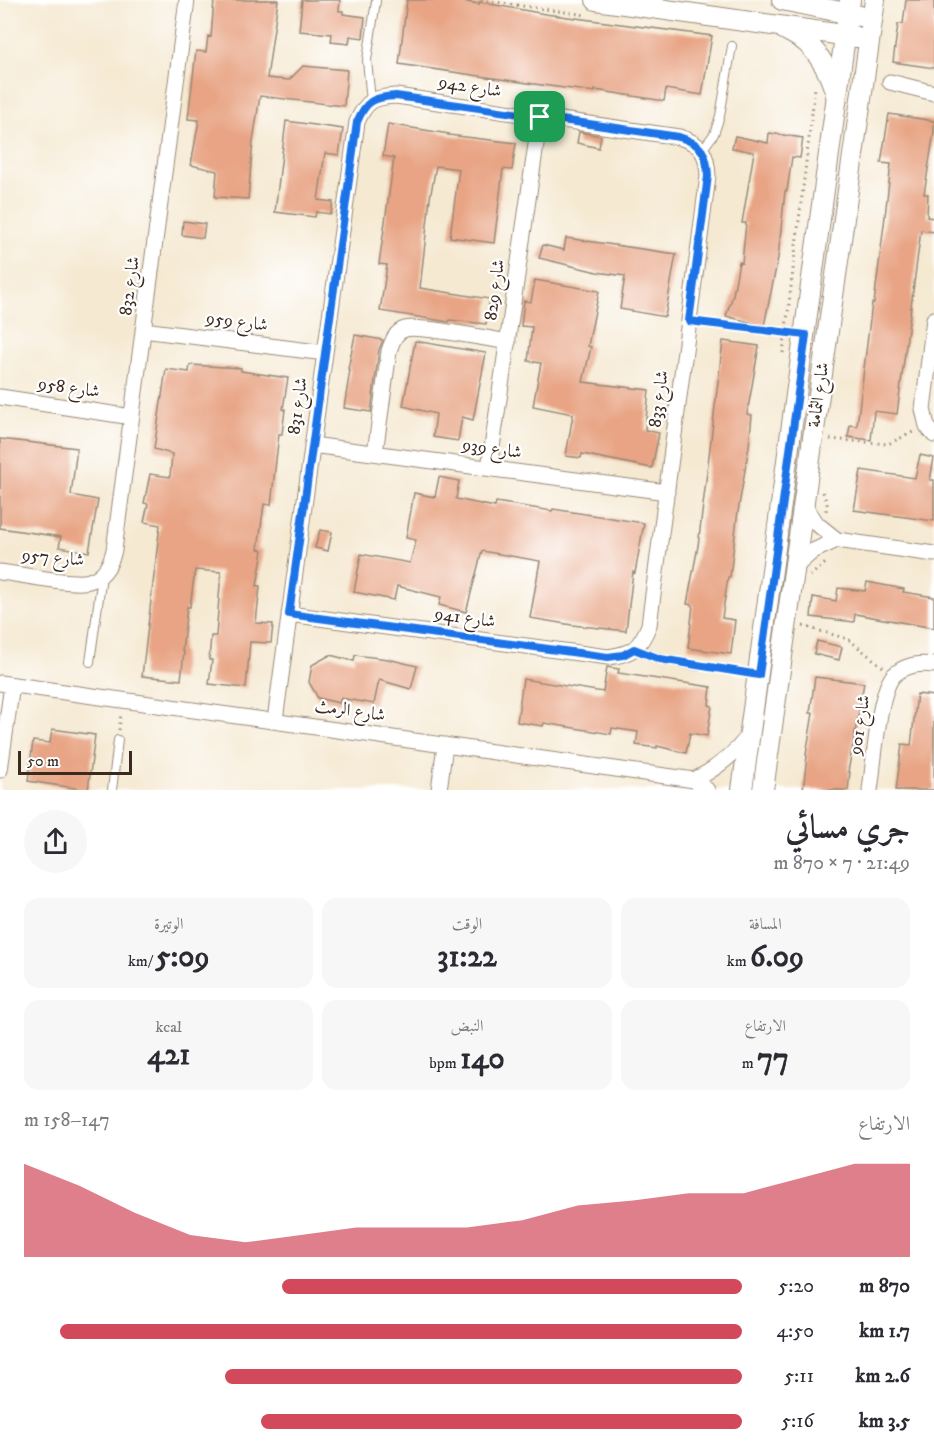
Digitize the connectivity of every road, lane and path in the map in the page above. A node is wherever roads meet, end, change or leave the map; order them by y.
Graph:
1 (187, 0) edge
2 (596, 0) edge
3 (784, 0) edge
4 (376, 1) edge
5 (849, 7) edge
6 (873, 9) edge
7 (779, 26) junction
8 (857, 38) junction
9 (732, 46) dead end
10 (890, 82) dead end
11 (934, 93) edge
12 (838, 99) junction
13 (371, 101) junction
14 (540, 117) junction
15 (702, 150) junction
16 (934, 319) edge
17 (689, 321) junction
18 (143, 330) junction
19 (806, 335) junction
20 (508, 342) junction
21 (325, 353) junction
22 (0, 398) edge
23 (132, 417) junction
24 (931, 430) edge
25 (813, 437) junction
26 (312, 445) junction
27 (375, 453) junction
28 (489, 468) junction
29 (667, 492) junction
30 (803, 503) junction
31 (837, 540) junction
32 (934, 554) edge
33 (829, 561) dead end
34 (0, 572) edge
35 (102, 574) junction
36 (801, 574) junction
37 (289, 614) junction
38 (787, 622) junction
39 (634, 649) junction
40 (90, 662) dead end
41 (934, 665) edge
42 (698, 666) joint
43 (759, 675) junction
44 (893, 676) junction
45 (6, 684) edge
46 (123, 699) junction
47 (274, 720) junction
48 (751, 734) junction
49 (118, 741) joint
50 (446, 745) junction
51 (0, 770) edge
52 (694, 780) junction
53 (112, 790) edge
54 (439, 790) edge
55 (707, 790) edge
56 (742, 790) edge
57 (763, 790) edge
58 (870, 790) edge

1 - 18 street, شارع 832
2 - 7 street
3 - 5 street
4 - 13 lane
5 - 6 street
5 - 8 street
6 - 8 street, شارع الثمامة
7 - 8 street
7 - 12 street
8 - 12 street, شارع الثمامة
8 - 25 street, شارع الثمامة
9 - 15 lane
10 - 11 street
12 - 19 street, شارع الثمامة
13 - 14 street, شارع 942
13 - 21 street, شارع 831
14 - 15 street, شارع 942
14 - 20 street, شارع 829
15 - 17 street, شارع 833
16 - 24 street
17 - 19 path
17 - 29 street, شارع 833
18 - 21 street, شارع 959
18 - 23 street, شارع 832
19 - 43 street, شارع الثمامة
20 - 27 street
20 - 28 street, شارع 829
21 - 26 street, شارع 831
22 - 23 street, شارع 958
23 - 35 street, شارع 832
24 - 25 path
25 - 30 street, شارع الثمامة
26 - 27 street, شارع 939
26 - 37 street, شارع 831
27 - 28 street, شارع 939
28 - 29 street, شارع 939
29 - 39 street, شارع 833
30 - 31 street
30 - 36 street, شارع الثمامة
31 - 32 street
31 - 36 street
33 - 36 path
34 - 35 street, شارع 957
35 - 40 lane
36 - 38 street, شارع الثمامة
37 - 39 street, شارع 941
37 - 47 street, شارع 831
38 - 44 path
38 - 57 street, شارع الثمامة
39 - 42 lane
41 - 44 street
42 - 43 path
43 - 48 street, شارع الثمامة
44 - 58 street, شارع 901
45 - 46 street, شارع الرمث
45 - 51 street
46 - 47 street, شارع الرمث
46 - 49 path
47 - 50 street, شارع الرمث
48 - 52 street
48 - 56 street, شارع الثمامة
49 - 53 lane
50 - 52 street, شارع الرمث
50 - 54 street
52 - 55 street, شارع الرمث

